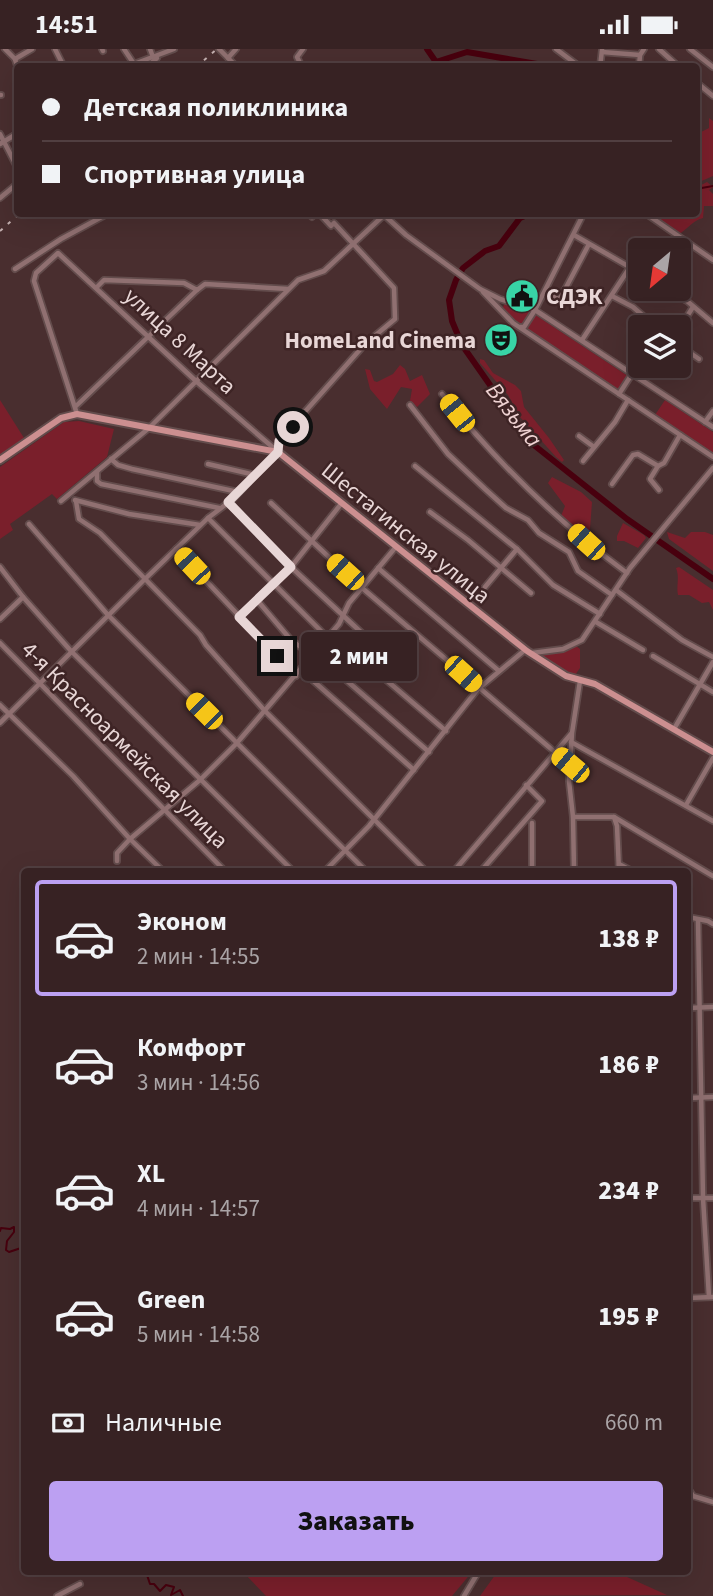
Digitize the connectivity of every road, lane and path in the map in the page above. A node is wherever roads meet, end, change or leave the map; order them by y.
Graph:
1 (5, 49) edge
2 (32, 49) edge
3 (149, 49) edge
4 (174, 49) edge
5 (219, 49) edge
6 (236, 49) edge
7 (556, 49) edge
8 (645, 49) edge
9 (659, 49) edge
10 (690, 49) edge
11 (602, 50) edge
12 (161, 55) junction
13 (640, 55) junction
14 (153, 57) junction
15 (228, 58) junction
16 (15, 59) junction
17 (16, 63) edge
18 (137, 63) edge
19 (152, 63) edge
20 (233, 63) edge
21 (575, 63) edge
22 (639, 63) edge
23 (675, 63) edge
24 (713, 68) edge
25 (0, 134) edge
26 (2, 143) edge
27 (14, 162) edge
28 (14, 186) edge
29 (0, 198) edge
30 (102, 217) edge
31 (318, 217) edge
32 (380, 217) edge
33 (386, 217) edge
34 (582, 217) edge
35 (651, 217) edge
36 (574, 235) junction
37 (354, 243) junction
38 (589, 244) junction
39 (713, 260) edge
40 (628, 266) edge
41 (15, 269) dead end
42 (628, 270) edge
43 (97, 287) junction
44 (289, 289) junction
45 (480, 289) junction
46 (197, 290) junction
47 (544, 293) junction
48 (612, 296) junction
49 (500, 299) junction
50 (684, 301) edge
51 (496, 307) junction
52 (693, 307) junction
53 (535, 310) junction
54 (642, 315) edge
55 (688, 315) edge
56 (713, 323) edge
57 (518, 327) junction
58 (149, 336) junction
59 (582, 340) junction
60 (691, 353) edge
61 (699, 359) dead end
62 (628, 371) edge
63 (629, 378) edge
64 (638, 378) edge
65 (197, 381) junction
66 (442, 394) dead end
67 (619, 394) junction
68 (628, 400) junction
69 (410, 405) dead end
70 (77, 410) junction
71 (713, 411) edge
72 (705, 422) junction
73 (713, 427) edge
74 (149, 428) junction
75 (680, 435) junction
76 (579, 436) dead end
77 (594, 447) junction
78 (278, 452) junction
79 (713, 457) edge
80 (111, 459) junction
81 (0, 460) edge
82 (583, 461) dead end
83 (208, 464) dead end
84 (415, 466) dead end
85 (658, 466) junction
86 (713, 468) edge
87 (97, 471) junction
88 (256, 475) junction
89 (612, 484) dead end
90 (659, 490) dead end
91 (239, 493) junction
92 (70, 494) junction
93 (61, 501) dead end
94 (76, 501) junction
95 (228, 502) junction
96 (271, 503) dead end
97 (341, 504) junction
98 (220, 509) junction
99 (430, 512) dead end
100 (208, 518) junction
101 (29, 524) dead end
102 (201, 525) junction
103 (312, 543) junction
104 (395, 548) junction
105 (176, 549) junction
106 (517, 549) junction
107 (0, 567) edge
108 (291, 567) junction
109 (379, 568) junction
110 (501, 568) junction
111 (627, 573) junction
112 (146, 578) junction
113 (274, 584) junction
114 (361, 587) junction
115 (485, 587) dead end
116 (616, 590) junction
117 (531, 593) dead end
118 (612, 595) junction
119 (23, 597) junction
120 (257, 600) junction
121 (600, 614) junction
122 (108, 615) junction
123 (345, 615) junction
124 (239, 617) junction
125 (0, 619) edge
126 (596, 622) junction
127 (364, 635) dead end
128 (328, 637) junction
129 (0, 643) edge
130 (643, 650) dead end
131 (71, 651) junction
132 (527, 651) junction
133 (544, 652) junction
134 (313, 655) junction
135 (653, 656) dead end
136 (539, 659) junction
137 (713, 659) edge
138 (301, 670) junction
139 (499, 671) junction
140 (296, 676) junction
141 (580, 681) junction
142 (39, 683) junction
143 (701, 685) junction
144 (478, 689) junction
145 (713, 692) edge
146 (0, 705) edge
147 (265, 711) junction
148 (9, 715) junction
149 (0, 723) edge
150 (674, 729) junction
151 (446, 731) junction
152 (572, 733) junction
153 (571, 742) junction
154 (236, 744) junction
155 (429, 752) junction
156 (555, 752) junction
157 (713, 753) edge
158 (713, 758) edge
159 (570, 765) junction
160 (414, 770) junction
161 (200, 780) junction
162 (526, 785) junction
163 (686, 805) junction
164 (166, 810) junction
165 (573, 817) junction
166 (614, 817) junction
167 (374, 819) junction
168 (713, 821) edge
169 (532, 823) dead end
170 (130, 839) junction
171 (346, 852) junction
172 (117, 861) dead end
173 (619, 864) junction
174 (160, 868) edge
175 (222, 868) edge
176 (290, 868) edge
177 (328, 868) edge
178 (363, 868) edge
179 (423, 868) edge
180 (457, 868) edge
181 (484, 868) edge
182 (533, 868) edge
183 (574, 868) edge
184 (619, 868) edge
185 (626, 868) edge
186 (713, 876) edge
187 (691, 918) edge
188 (698, 920) junction
189 (713, 924) edge
190 (713, 1007) edge
191 (691, 1008) edge
192 (700, 1008) junction
193 (713, 1097) edge
194 (691, 1098) edge
195 (701, 1098) junction
196 (691, 1198) edge
197 (703, 1198) junction
198 (713, 1198) edge
199 (711, 1297) edge
200 (691, 1298) edge
201 (691, 1493) edge
202 (713, 1502) edge
203 (477, 1575) edge
204 (80, 1584) dead end
205 (57, 1596) edge
206 (464, 1596) edge

1 - 16 street
2 - 16 street
3 - 14 street
4 - 12 street
5 - 15 street
6 - 15 street
7 - 21 street
8 - 13 street
9 - 23 street
10 - 24 street
11 - 13 street
12 - 14 street
12 - 19 street
13 - 22 street
14 - 18 street
15 - 20 street
16 - 17 street
25 - 26 street
26 - 27 street
28 - 29 street
30 - 41 street
31 - 37 street
32 - 37 street
33 - 45 street
34 - 36 street
35 - 39 street
36 - 38 street
36 - 47 street
37 - 44 street
37 - 78 street
38 - 40 street
38 - 47 street
42 - 48 street
43 - 46 street
43 - 58 street, улица 8 Марта
43 - 70 street, улица 8 Марта
44 - 46 street
44 - 65 street
45 - 49 street
45 - 51 street
46 - 58 street
47 - 53 street
48 - 54 street
48 - 59 street
49 - 51 street
49 - 53 street
50 - 52 street
51 - 57 street
52 - 55 street
52 - 56 street
53 - 57 street
53 - 59 street
57 - 67 street
58 - 65 street, улица 8 Марта
58 - 70 street
59 - 62 street
60 - 61 street
63 - 67 street
64 - 72 street
65 - 74 street
65 - 78 street, улица 8 Марта
66 - 111 street
67 - 68 street
68 - 75 street
68 - 77 street
69 - 118 street
70 - 74 main road, Шестагинская улица
70 - 81 main road
71 - 72 street
72 - 73 street
74 - 78 main road, Шестагинская улица
74 - 80 street
75 - 79 street
75 - 85 street
76 - 77 street
77 - 82 street
78 - 88 street
78 - 97 main road, Шестагинская улица
80 - 87 street
80 - 91 street
83 - 88 street
84 - 106 street
85 - 89 street
85 - 90 street
86 - 111 street
87 - 92 street
87 - 98 street
88 - 91 street
91 - 95 street
92 - 93 street
92 - 94 street
94 - 102 street
94 - 112 street
95 - 98 street
95 - 108 street
96 - 103 street
97 - 103 street
97 - 104 main road, Шестагинская улица
98 - 100 street
99 - 110 street
100 - 102 street
100 - 113 street
101 - 122 street
102 - 105 street
103 - 108 street
103 - 114 street
104 - 109 street
104 - 132 main road, Шестагинская улица
105 - 112 street
105 - 124 street
106 - 110 street
106 - 121 street
107 - 119 street
108 - 113 street
108 - 123 street
109 - 114 street
109 - 139 street
110 - 115 street
110 - 117 street
111 - 116 street
112 - 122 street
112 - 147 street
113 - 120 street
113 - 128 street
114 - 123 street
114 - 144 street
116 - 118 street
116 - 137 street
118 - 121 street
119 - 125 street
119 - 131 street
120 - 124 street
120 - 134 street
121 - 126 street
122 - 131 street
122 - 154 street
123 - 127 street
123 - 128 street
124 - 140 street
126 - 130 street
126 - 133 street
128 - 134 street
128 - 151 street
129 - 142 street, 4-я Красноармейская улица
131 - 142 street
131 - 161 street
132 - 133 street
132 - 136 main road, Шестагинская улица
132 - 139 street
133 - 136 street
134 - 138 street
134 - 155 street
135 - 143 street
136 - 141 main road, Шестагинская улица
137 - 143 street
138 - 140 street
138 - 160 street
139 - 144 street
140 - 147 street
141 - 150 main road, Шестагинская улица
141 - 152 street
142 - 148 street
142 - 164 street, 4-я Красноармейская улица
143 - 145 street
143 - 150 street
144 - 151 street
144 - 156 street
146 - 148 street
147 - 154 street
147 - 167 street
148 - 149 street
148 - 170 street
150 - 157 main road, Шестагинская улица
151 - 155 street
152 - 153 street
152 - 156 street
153 - 159 street
153 - 163 street
154 - 161 street
154 - 171 street
155 - 160 street
156 - 159 street
156 - 162 street
158 - 163 street
159 - 165 street
160 - 167 street
161 - 164 street
161 - 176 street
162 - 180 street
162 - 181 street
163 - 168 street
164 - 170 street
164 - 175 street, 4-я Красноармейская улица
165 - 166 street
165 - 183 street
166 - 173 street
166 - 186 street
167 - 171 street
167 - 179 street
169 - 182 street
170 - 172 street
170 - 174 street
171 - 177 street
171 - 178 street
173 - 184 street
173 - 185 street
187 - 188 street
188 - 189 street
188 - 192 street
190 - 192 street
191 - 192 street
192 - 195 street
193 - 195 street
194 - 195 street
195 - 197 street
196 - 197 street
197 - 198 street
197 - 199 street
199 - 200 street
201 - 202 street
203 - 206 street
204 - 205 street

